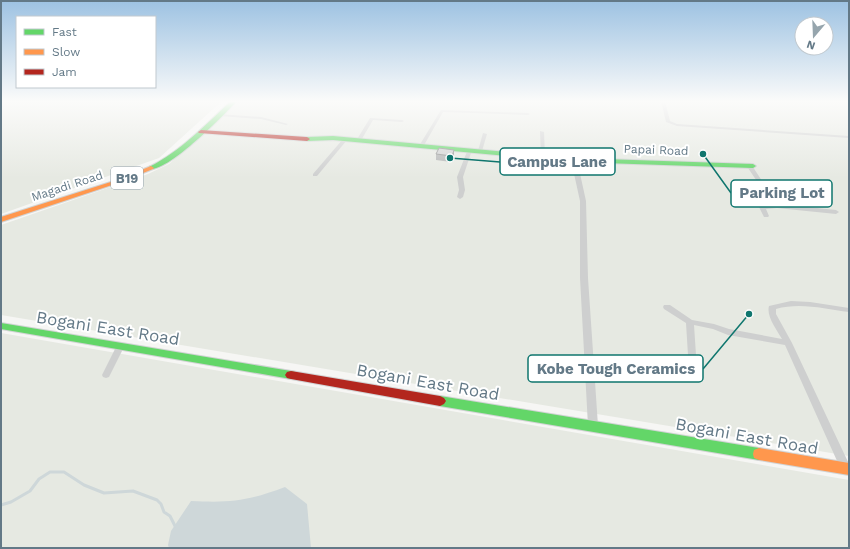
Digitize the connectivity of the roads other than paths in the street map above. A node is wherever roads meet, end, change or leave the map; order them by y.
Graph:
1 (207, 127) edge
2 (367, 127) edge
3 (432, 127) edge
4 (700, 127) edge
5 (201, 132) junction
6 (542, 132) dead end
7 (485, 134) dead end
8 (849, 137) edge
9 (345, 140) junction
10 (358, 141) junction
11 (421, 146) junction
12 (470, 150) junction
13 (480, 151) junction
14 (543, 157) junction
15 (574, 160) junction
16 (751, 166) joint
17 (315, 175) dead end
18 (763, 185) junction
19 (822, 193) dead end
20 (460, 196) dead end
21 (777, 206) junction
22 (836, 212) dead end
23 (766, 216) dead end
24 (1, 220) edge
25 (667, 307) dead end
26 (849, 310) edge
27 (690, 322) junction
28 (1, 326) edge
29 (788, 343) junction
30 (120, 347) junction
31 (636, 371) dead end
32 (106, 375) dead end
33 (593, 426) junction
34 (848, 469) edge

1 - 5 main road, Magadi Road / B19
2 - 10 street
3 - 11 street
4 - 8 street
5 - 9 main road, Papai Road
5 - 24 main road, Magadi Road / B19
6 - 14 street
7 - 13 street
9 - 10 main road, Papai Road
9 - 17 street
10 - 11 main road, Papai Road
11 - 12 main road, Papai Road
12 - 13 main road, Papai Road
12 - 20 street
13 - 14 main road, Papai Road
14 - 15 main road, Papai Road
15 - 16 main road, Papai Road
15 - 33 street
16 - 18 street
18 - 19 street
18 - 21 street
21 - 22 street
21 - 23 street
25 - 27 street
26 - 29 street
27 - 29 street
27 - 31 street
28 - 30 main road, Bogani East Road
29 - 34 street
30 - 32 street
30 - 33 main road, Bogani East Road
33 - 34 main road, Bogani East Road

